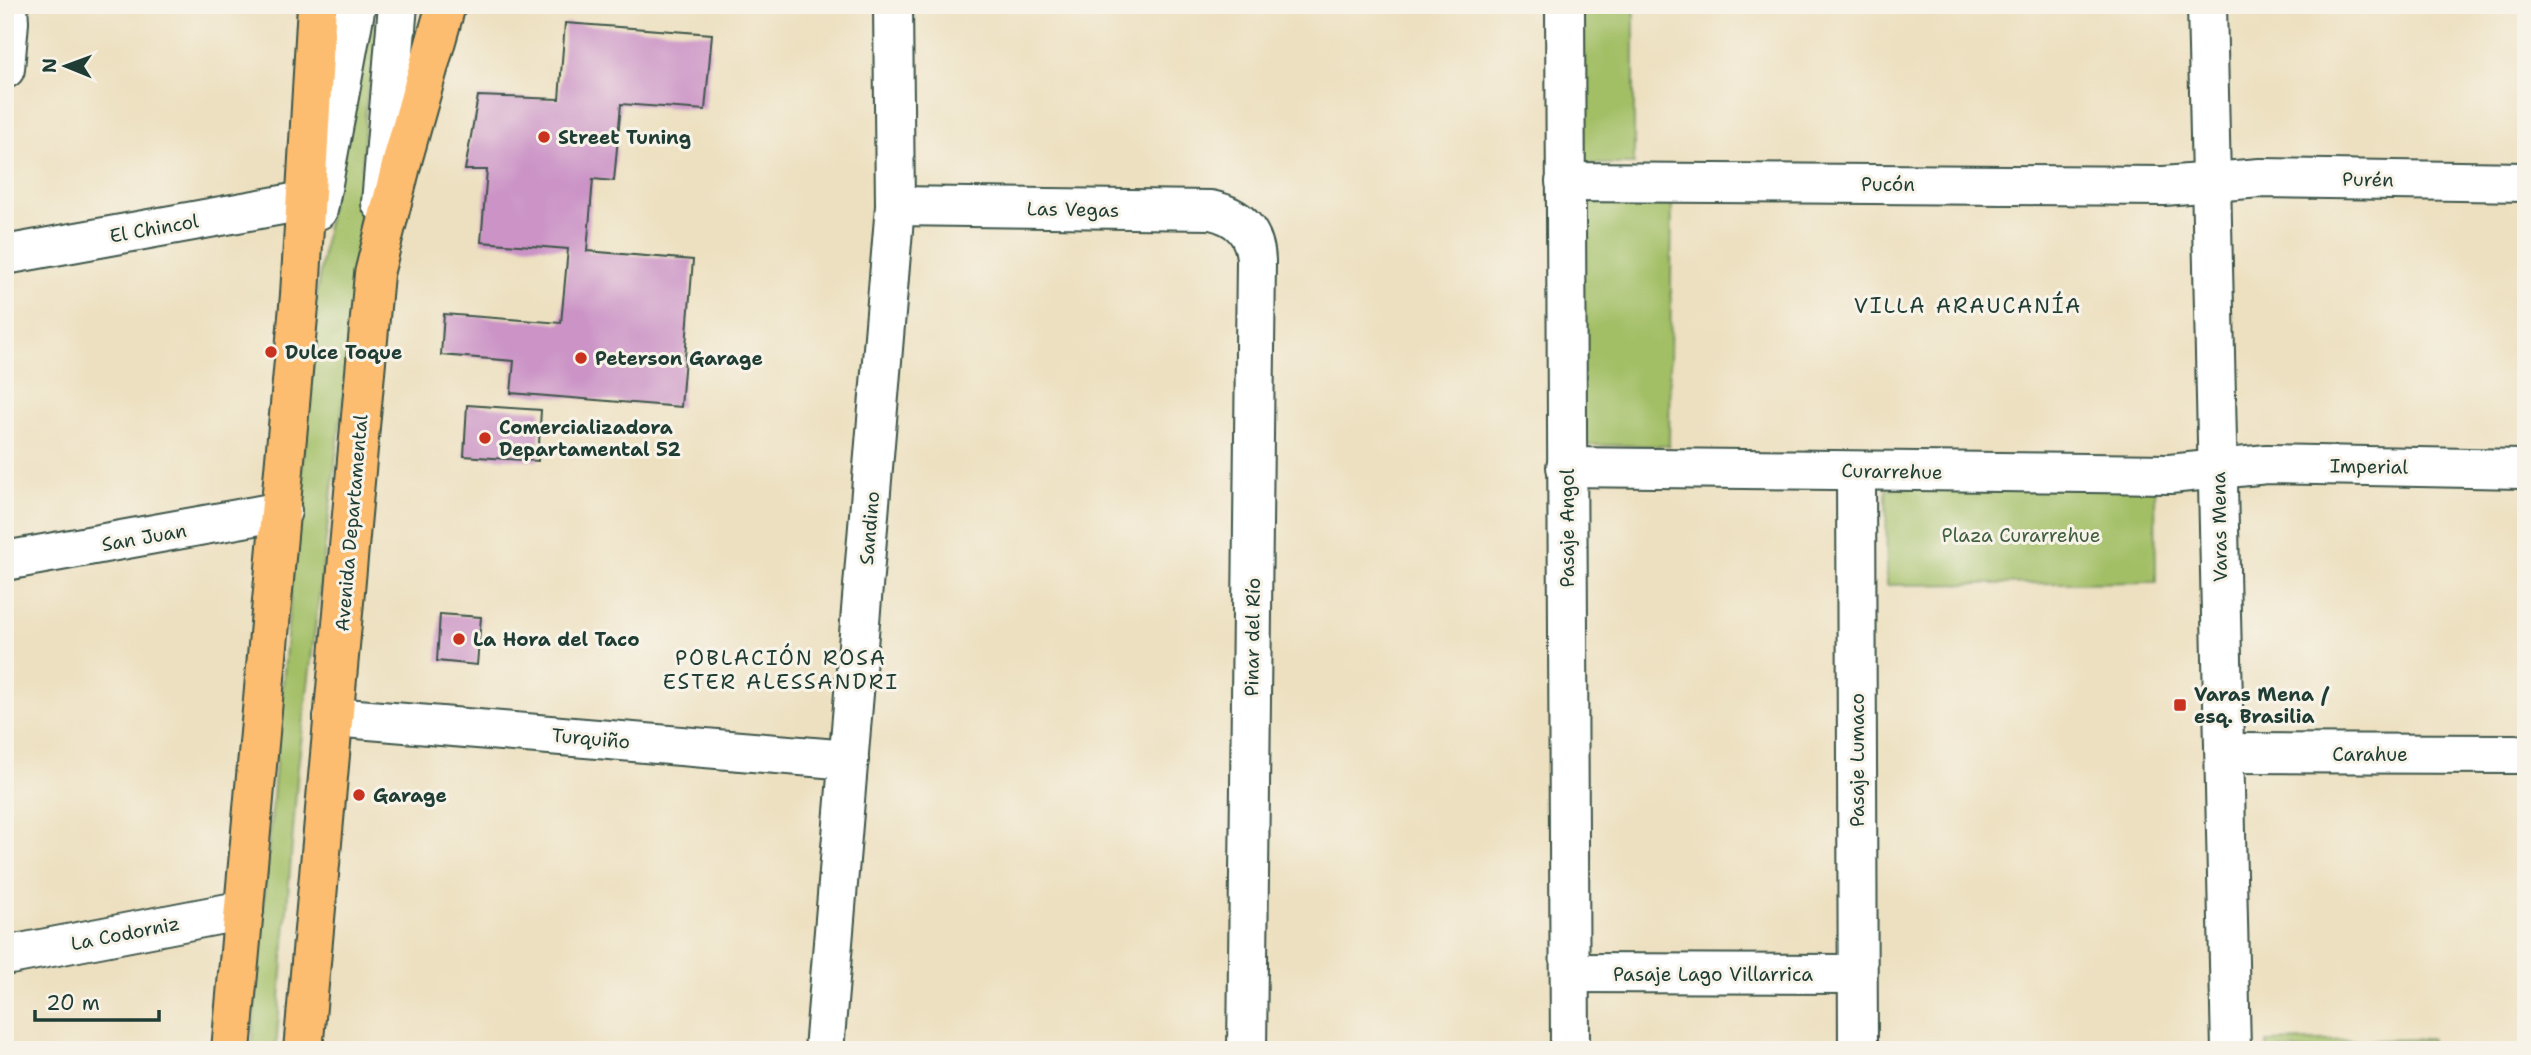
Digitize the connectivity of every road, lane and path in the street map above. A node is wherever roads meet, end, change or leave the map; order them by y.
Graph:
1 (8, 5) edge
2 (317, 5) edge
3 (356, 5) edge
4 (398, 5) edge
5 (446, 5) edge
6 (893, 5) edge
7 (1565, 5) edge
8 (2207, 5) edge
9 (5, 69) edge
10 (1565, 182) junction
11 (2211, 182) junction
12 (2526, 182) edge
13 (304, 201) junction
14 (895, 206) junction
15 (1245, 227) joint
16 (5, 255) edge
17 (374, 274) junction
18 (300, 295) junction
19 (1566, 467) junction
20 (2218, 469) junction
21 (2521, 469) dead end
22 (1856, 471) junction
23 (282, 511) junction
24 (5, 561) edge
25 (333, 717) junction
26 (2225, 752) junction
27 (2515, 754) dead end
28 (849, 760) junction
29 (244, 910) junction
30 (5, 956) edge
31 (1570, 973) junction
32 (1857, 974) junction
33 (232, 1050) edge
34 (303, 1050) edge
35 (824, 1050) edge
36 (1247, 1050) edge
37 (1570, 1050) edge
38 (1858, 1050) edge
39 (2231, 1050) edge

1 - 9 street
2 - 13 main road
3 - 18 street
4 - 17 street
5 - 17 main road, Avenida Departamental
6 - 14 street, Sandino
7 - 10 street, Pasaje Angol
8 - 11 street, Varas Mena
10 - 11 street, Pucón
10 - 19 street, Pasaje Angol
11 - 12 street, Purén
11 - 20 street, Varas Mena
13 - 16 street, El Chincol
13 - 18 main road
14 - 15 street, Las Vegas
14 - 28 street, Sandino
15 - 36 street, Pinar del Río
17 - 25 main road, Avenida Departamental
18 - 23 main road
19 - 22 street, Curarrehue
19 - 31 street, Pasaje Angol
20 - 21 street, Imperial
20 - 22 street, Curarrehue
20 - 26 street, Varas Mena
22 - 32 street, Pasaje Lumaco
23 - 24 street, San Juan
23 - 29 main road
25 - 28 street, Turquiño
25 - 34 main road, Avenida Departamental
26 - 27 street, Carahue
26 - 39 street, Varas Mena
28 - 35 street, Sandino
29 - 30 street, La Codorniz
29 - 33 main road
31 - 32 street, Pasaje Lago Villarrica
31 - 37 street, Pasaje Angol
32 - 38 street, Pasaje Lumaco

